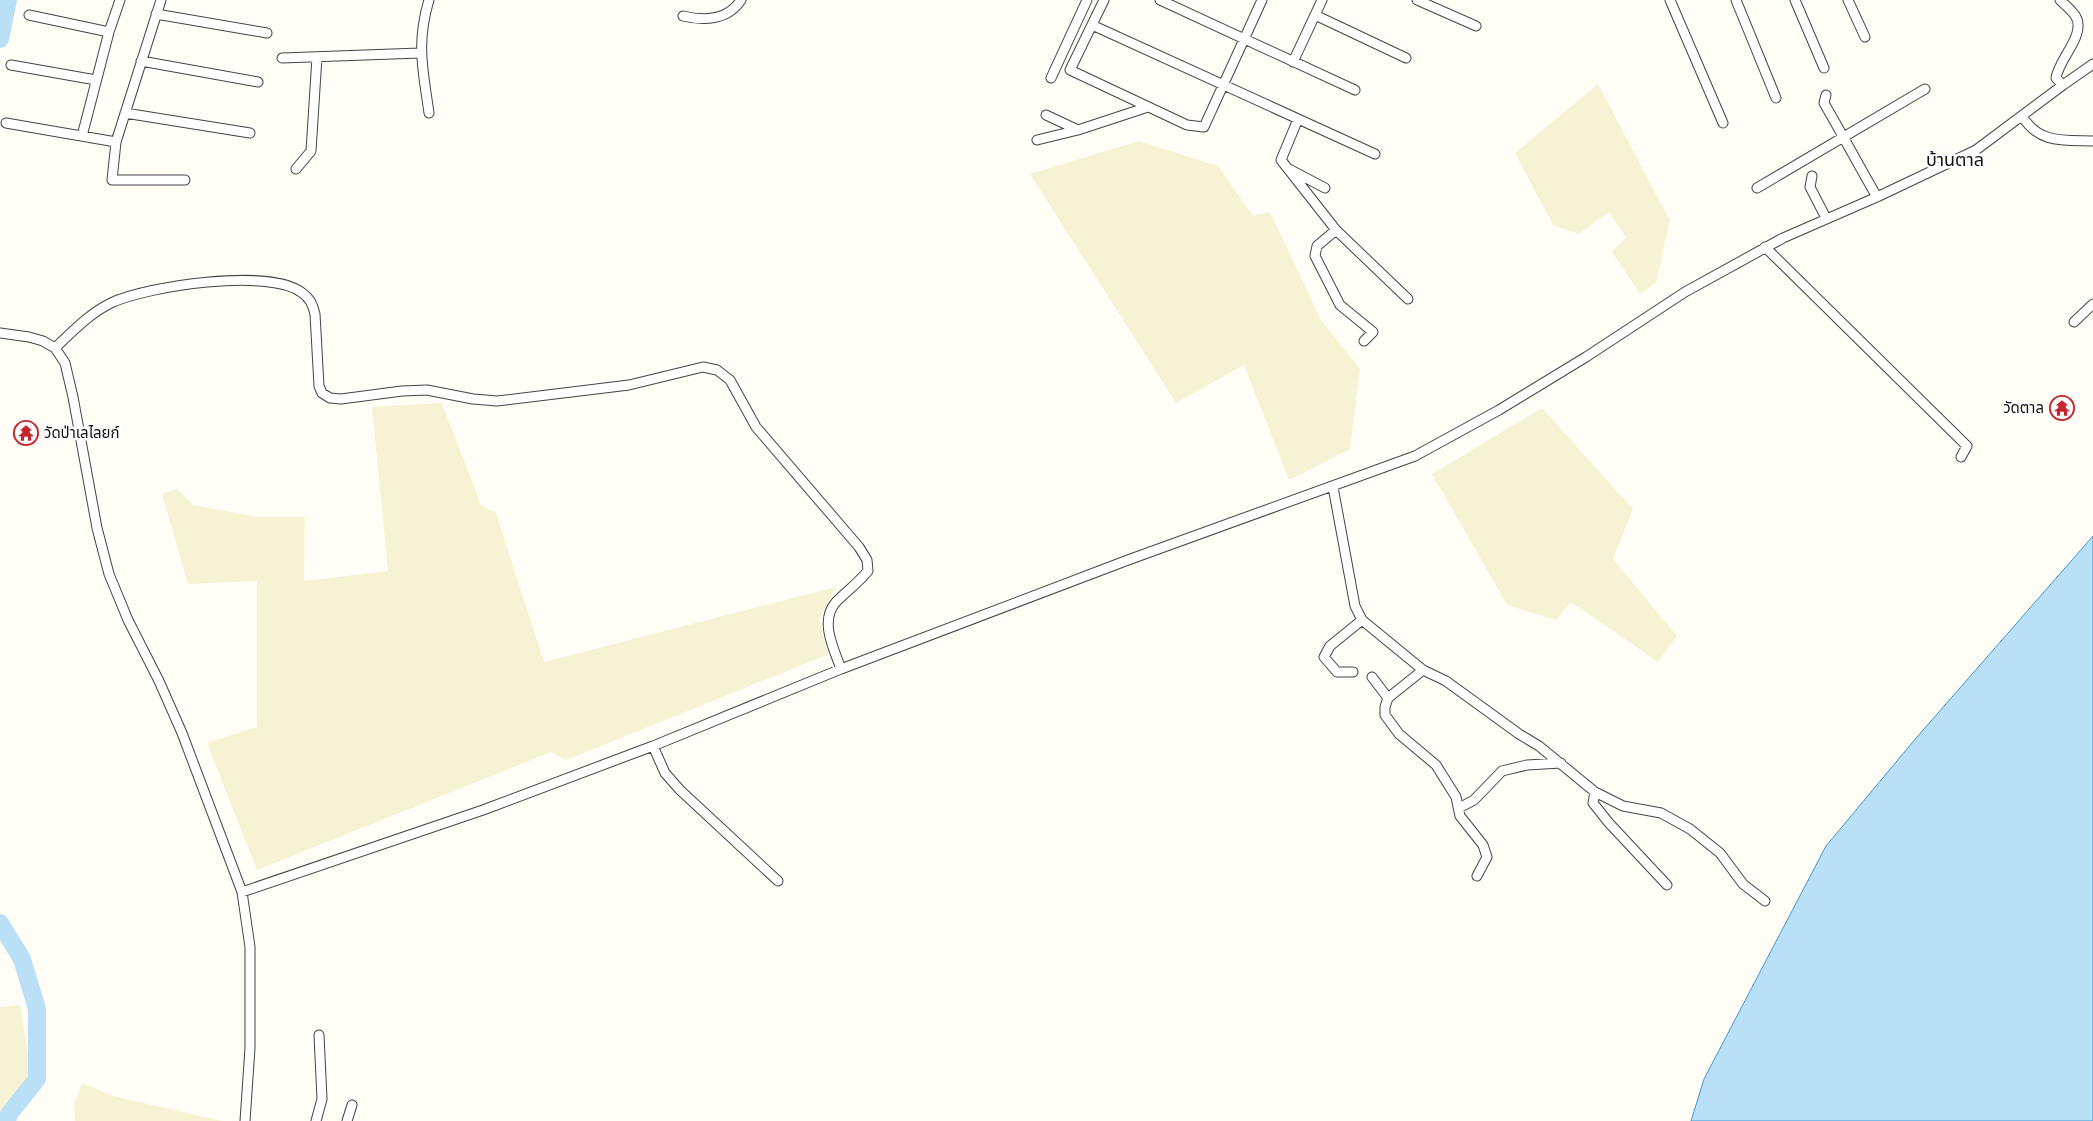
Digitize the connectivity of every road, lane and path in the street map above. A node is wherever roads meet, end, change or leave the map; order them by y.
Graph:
1 (120, 0) edge
2 (161, 0) edge
3 (429, 0) edge
4 (741, 0) edge
5 (1087, 0) edge
6 (1104, 0) edge
7 (1160, 0) edge
8 (1262, 0) edge
9 (1322, 0) edge
10 (1417, 0) edge
11 (1670, 0) edge
12 (1736, 0) edge
13 (1795, 0) edge
14 (1848, 0) edge
15 (2060, 0) edge
16 (156, 14) junction
17 (29, 15) dead end
18 (683, 16) dead end
19 (1315, 16) junction
20 (1092, 25) junction
21 (1476, 26) dead end
22 (109, 32) junction
23 (267, 33) dead end
24 (1865, 37) dead end
25 (1245, 39) junction
26 (420, 53) junction
27 (317, 57) junction
28 (282, 58) dead end
29 (1406, 58) dead end
30 (141, 61) junction
31 (1294, 62) junction
32 (2093, 64) edge
33 (11, 65) dead end
34 (1824, 68) dead end
35 (1051, 78) dead end
36 (96, 80) junction
37 (258, 82) dead end
38 (1223, 85) junction
39 (2062, 85) junction
40 (1925, 89) dead end
41 (1355, 90) dead end
42 (1826, 95) dead end
43 (1776, 98) dead end
44 (1148, 107) junction
45 (125, 113) junction
46 (429, 114) dead end
47 (1046, 115) dead end
48 (2022, 116) junction
49 (1298, 119) junction
50 (6, 123) dead end
51 (1723, 123) dead end
52 (1078, 130) junction
53 (250, 132) dead end
54 (82, 136) junction
55 (1842, 138) junction
56 (1037, 140) dead end
57 (2093, 141) edge
58 (116, 142) junction
59 (1375, 154) dead end
60 (1287, 168) junction
61 (296, 169) dead end
62 (1812, 176) dead end
63 (185, 180) dead end
64 (1326, 188) dead end
65 (1757, 188) dead end
66 (1877, 197) junction
67 (1826, 218) junction
68 (1336, 230) junction
69 (1765, 248) junction
70 (1408, 299) dead end
71 (2093, 304) edge
72 (2074, 322) dead end
73 (0, 333) edge
74 (1364, 341) dead end
75 (55, 348) junction
76 (1961, 457) dead end
77 (1333, 487) junction
78 (1362, 620) junction
79 (841, 669) junction
80 (1423, 670) junction
81 (1353, 672) dead end
82 (1372, 676) dead end
83 (1388, 698) junction
84 (653, 746) junction
85 (1561, 763) junction
86 (1595, 792) junction
87 (1460, 808) junction
88 (1477, 876) dead end
89 (778, 881) dead end
90 (1667, 885) dead end
91 (242, 892) junction
92 (1766, 902) dead end
93 (319, 1035) dead end
94 (352, 1106) dead end
95 (245, 1121) edge
96 (316, 1121) edge
97 (347, 1121) edge

1 - 22 street
2 - 16 street
3 - 26 street
4 - 18 street
5 - 35 street
6 - 20 street
7 - 25 street
8 - 25 street
9 - 19 street
10 - 21 street
11 - 51 street
12 - 43 street
13 - 34 street
14 - 24 street
15 - 39 street
16 - 23 street
16 - 30 street
17 - 22 street
19 - 29 street
19 - 31 street
20 - 38 street
20 - 44 street
22 - 36 street
25 - 31 street
25 - 38 street
26 - 27 street
26 - 46 street
27 - 28 street
27 - 61 street
30 - 37 street
30 - 45 street
31 - 41 street
32 - 39 street
33 - 36 street
36 - 54 street
38 - 44 street
38 - 49 street
39 - 48 street
40 - 55 street
42 - 55 street
44 - 52 street
45 - 53 street
45 - 58 street
47 - 52 street
48 - 57 street
48 - 66 street
49 - 59 street
49 - 60 street
50 - 54 street
52 - 56 street
54 - 58 street
55 - 65 street
55 - 66 street
58 - 63 street
60 - 64 street
60 - 68 street
62 - 67 street
66 - 67 street
67 - 69 street
68 - 70 street
68 - 74 street
69 - 76 street
69 - 77 street
71 - 72 street
73 - 75 street
75 - 79 street
75 - 91 street
77 - 78 street
77 - 79 street
78 - 80 street
78 - 81 street
79 - 84 street
80 - 83 street
80 - 85 street
82 - 83 street
83 - 87 street
84 - 89 street
84 - 91 street
85 - 86 street
85 - 87 street
86 - 90 street
86 - 92 street
87 - 88 street
91 - 95 street
93 - 96 street
94 - 97 street

